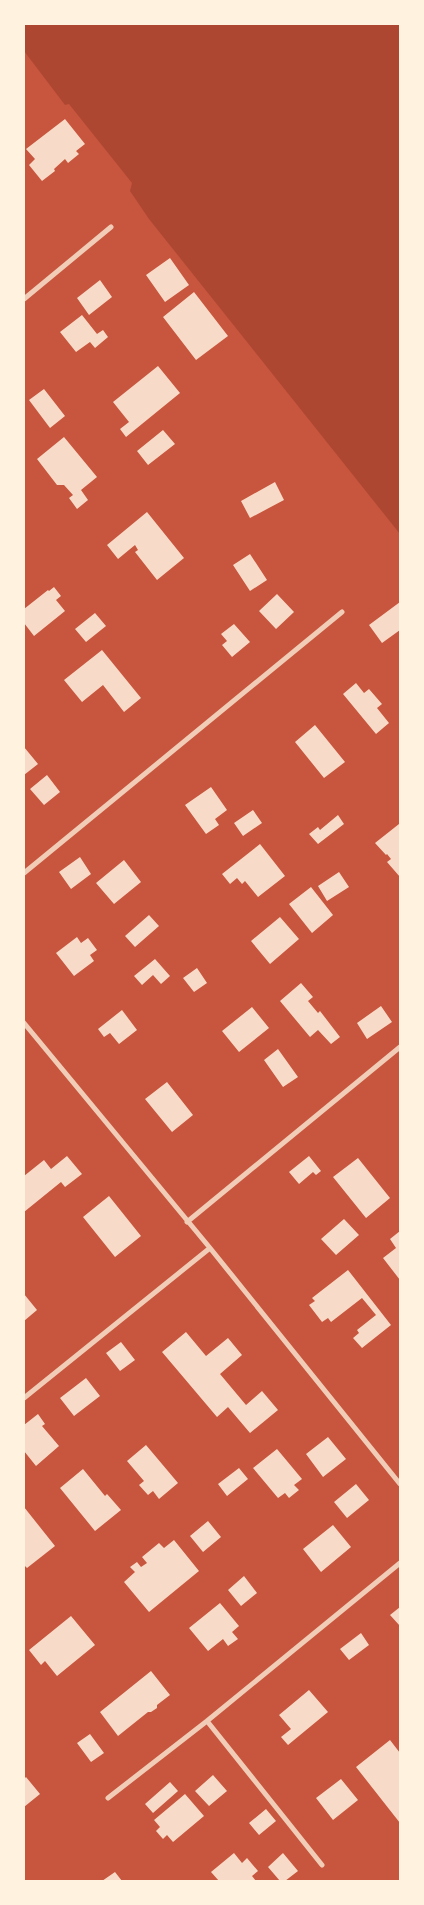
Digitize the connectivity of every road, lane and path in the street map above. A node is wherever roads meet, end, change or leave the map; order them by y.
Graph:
1 (111, 226) dead end
2 (24, 299) edge
3 (342, 612) dead end
4 (24, 873) edge
5 (24, 1023) edge
6 (400, 1047) edge
7 (188, 1222) junction
8 (210, 1248) junction
9 (24, 1398) edge
10 (400, 1484) edge
11 (400, 1563) edge
12 (207, 1721) junction
13 (108, 1798) dead end
14 (322, 1865) dead end

1 - 2 street
3 - 4 street
5 - 7 street
6 - 7 street
7 - 8 street
8 - 9 street
8 - 10 street
11 - 12 street
12 - 13 street
12 - 14 street

